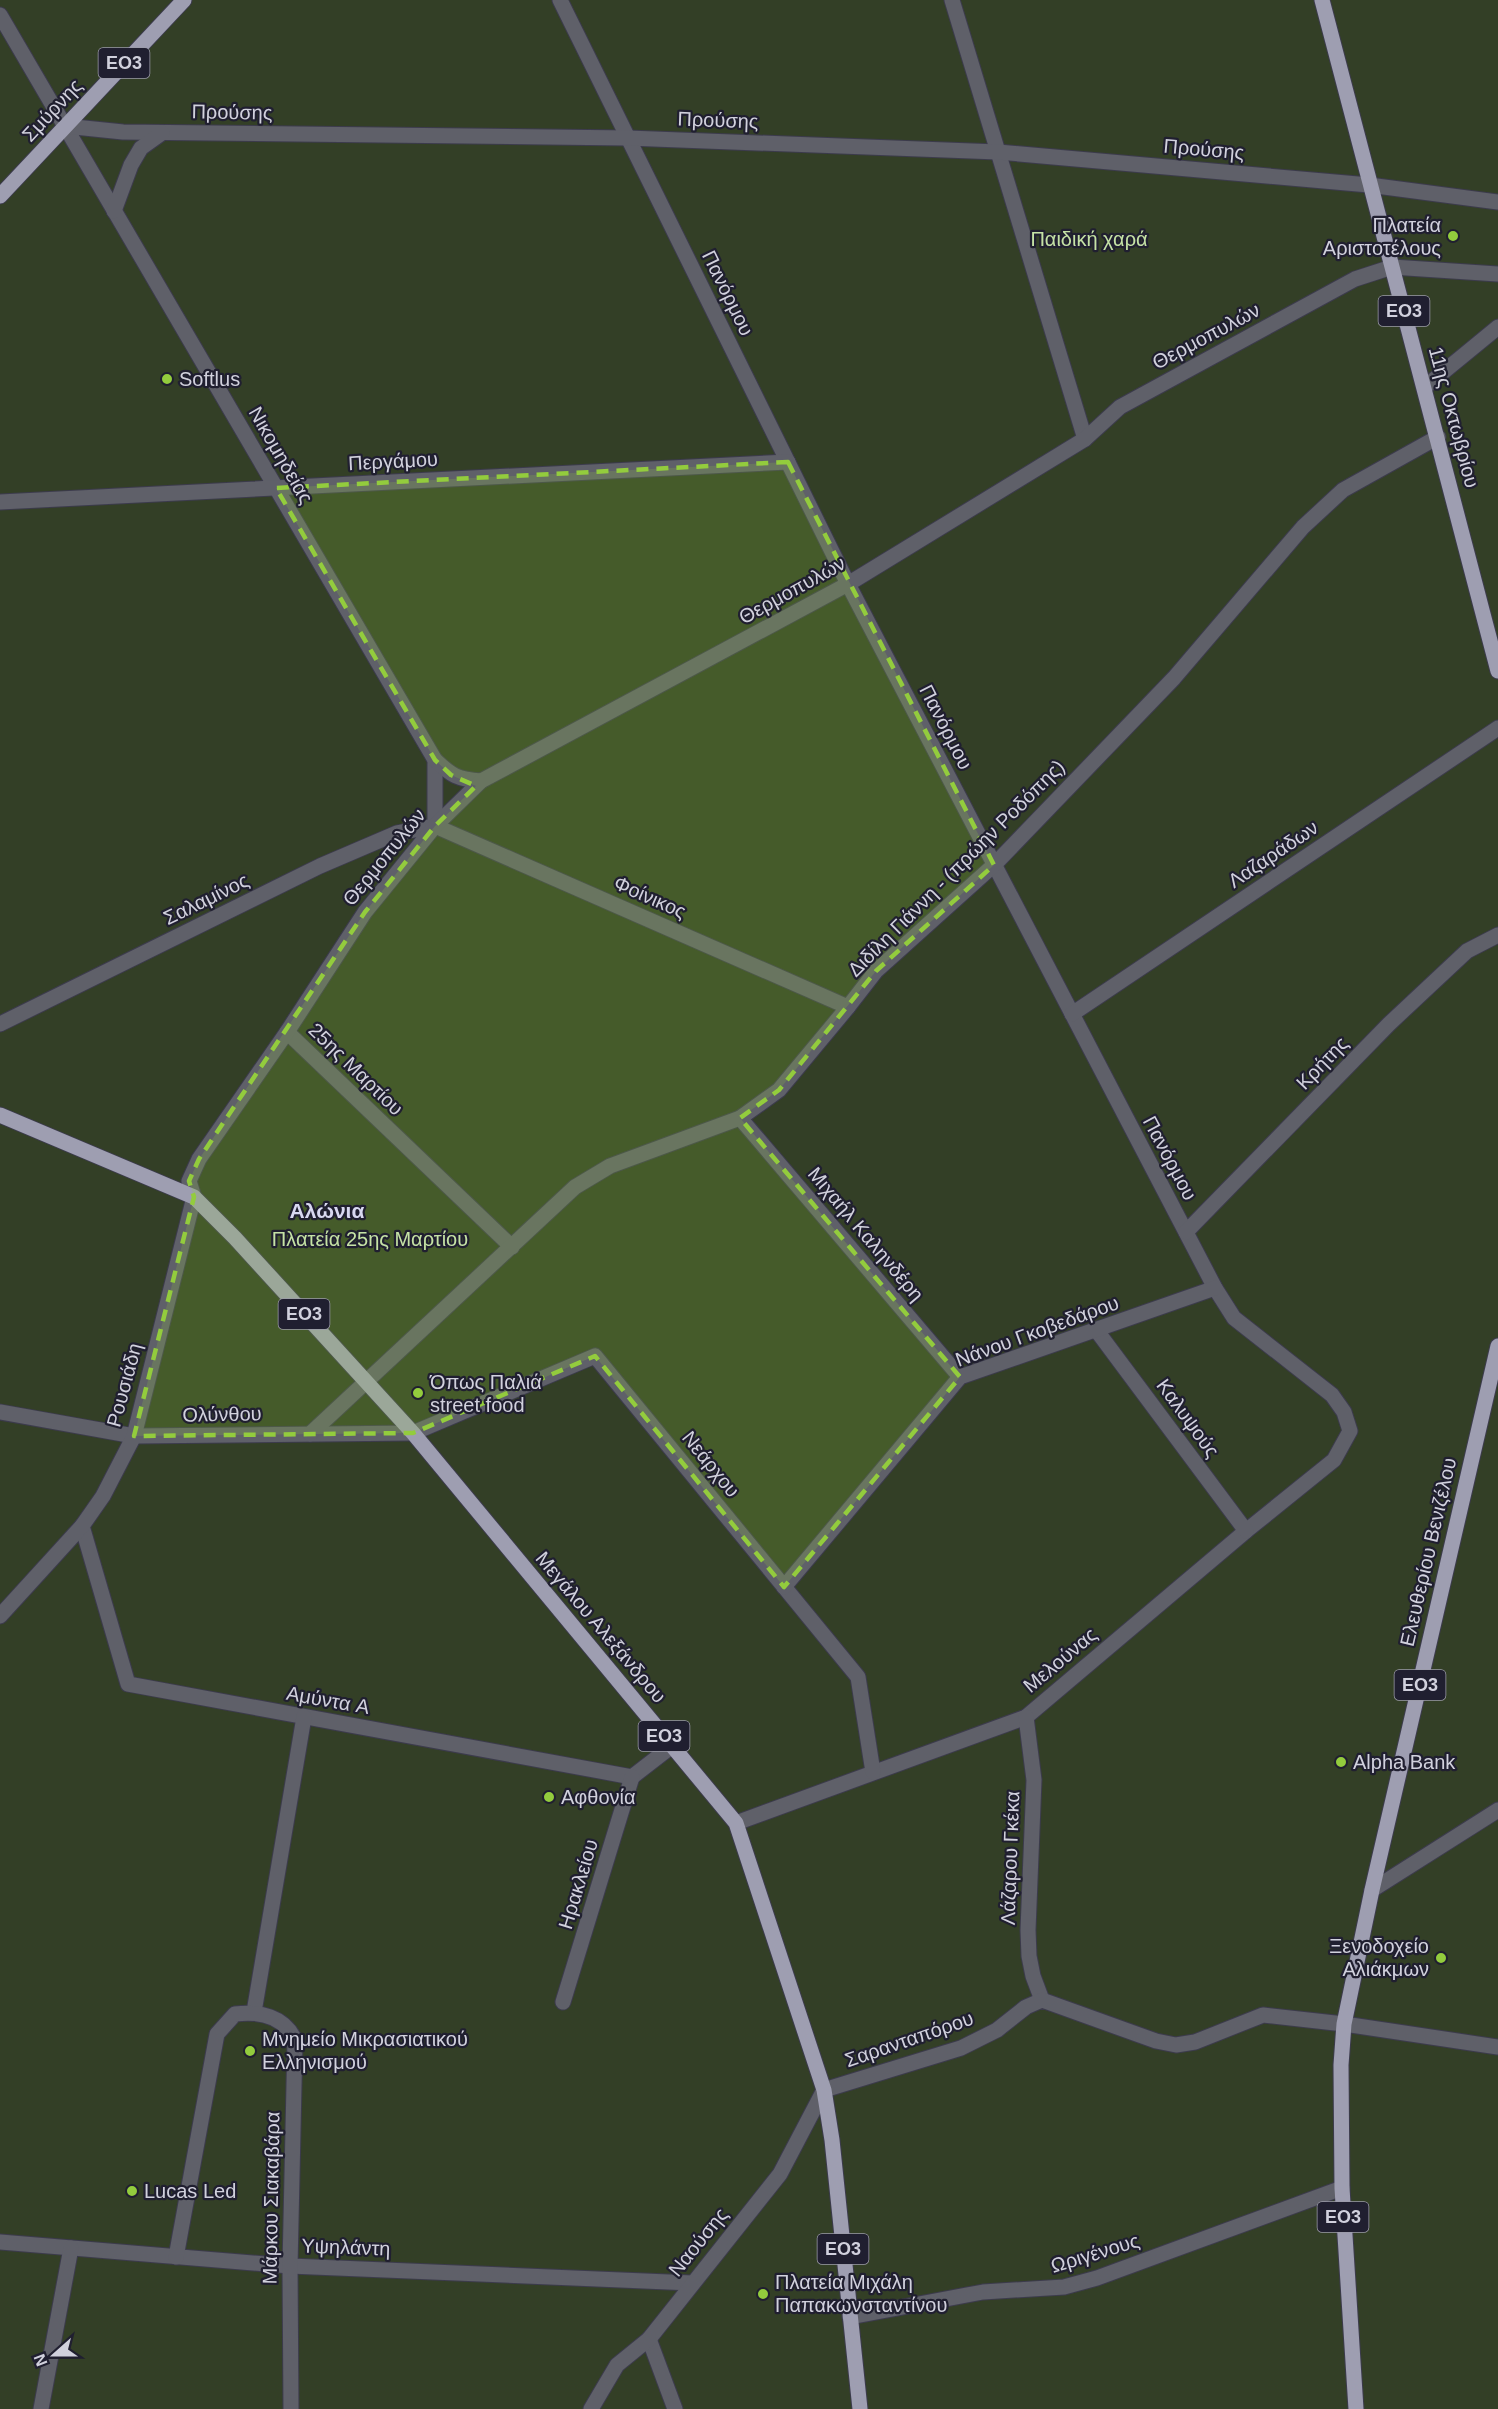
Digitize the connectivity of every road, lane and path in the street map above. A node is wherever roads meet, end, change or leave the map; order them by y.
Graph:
1 (184, 0) edge
2 (560, 0) edge
3 (952, 0) edge
4 (1322, 0) edge
5 (0, 15) edge
6 (65, 126) junction
7 (162, 133) junction
8 (628, 138) junction
9 (998, 152) junction
10 (1369, 185) junction
11 (0, 196) edge
12 (1498, 202) edge
13 (114, 211) junction
14 (1392, 267) junction
15 (1498, 274) edge
16 (1498, 327) edge
17 (1425, 387) junction
18 (1438, 437) junction
19 (1085, 439) junction
20 (788, 462) junction
21 (276, 488) junction
22 (0, 502) edge
23 (848, 584) junction
24 (1498, 671) edge
25 (1498, 728) edge
26 (435, 760) junction
27 (481, 781) junction
28 (435, 826) junction
29 (994, 865) junction
30 (1498, 935) edge
31 (848, 1007) junction
32 (1072, 1014) junction
33 (0, 1024) edge
34 (287, 1032) junction
35 (0, 1115) edge
36 (740, 1118) junction
37 (194, 1197) junction
38 (1186, 1232) junction
39 (512, 1247) junction
40 (1215, 1288) junction
41 (1097, 1331) junction
42 (1498, 1346) edge
43 (960, 1377) junction
44 (367, 1382) junction
45 (0, 1412) edge
46 (1350, 1431) joint
47 (413, 1433) junction
48 (310, 1434) junction
49 (134, 1436) junction
50 (82, 1526) junction
51 (1246, 1531) junction
52 (784, 1587) junction
53 (0, 1616) edge
54 (304, 1717) junction
55 (1026, 1717) junction
56 (672, 1746) junction
57 (873, 1772) junction
58 (632, 1777) junction
59 (1498, 1810) edge
60 (736, 1823) junction
61 (1372, 1890) junction
62 (1042, 2000) junction
63 (563, 2002) dead end
64 (254, 2012) junction
65 (1344, 2024) junction
66 (1498, 2048) edge
67 (824, 2090) junction
68 (1342, 2188) junction
69 (0, 2242) edge
70 (71, 2248) junction
71 (176, 2257) junction
72 (290, 2266) junction
73 (692, 2283) junction
74 (850, 2317) junction
75 (649, 2339) junction
76 (40, 2409) edge
77 (291, 2409) edge
78 (591, 2409) edge
79 (675, 2409) edge
80 (860, 2409) edge
81 (1356, 2409) edge

1 - 6 main road, Σμύρνης / ΕΟ3
2 - 8 street, Πανόρμου
3 - 9 street
4 - 10 main road, 11ης Οκτωβρίου / ΕΟ3
5 - 6 street, Νικομηδείας
6 - 7 street, Προύσης
6 - 11 main road, Σμύρνης / ΕΟ3
6 - 13 street, Νικομηδείας
7 - 8 street, Προύσης
7 - 13 street
8 - 9 street, Προύσης
8 - 20 street, Πανόρμου
9 - 10 street, Προύσης
9 - 19 street
10 - 12 street, Προύσης
10 - 14 main road, 11ης Οκτωβρίου / ΕΟ3
13 - 21 street, Νικομηδείας
14 - 15 street
14 - 17 main road, 11ης Οκτωβρίου / ΕΟ3
14 - 19 street, Θερμοπυλών
16 - 17 street
17 - 18 main road, 11ης Οκτωβρίου / ΕΟ3
18 - 24 main road, 11ης Οκτωβρίου / ΕΟ3
18 - 29 street, Διδίλη Γιάννη - (πρώην Ροδόπης)
19 - 23 street, Θερμοπυλών
20 - 21 street, Περγάμου
20 - 23 street, Πανόρμου
21 - 22 street, Περγάμου
21 - 26 street, Νικομηδείας
23 - 27 street, Θερμοπυλών
23 - 29 street, Πανόρμου
25 - 32 street, Λαζαράδων
26 - 27 street, Νικομηδείας
26 - 28 street
27 - 28 street, Θερμοπυλών
28 - 31 street, Φοίνικος
28 - 33 street, Σαλαμίνος
28 - 34 street, Θερμοπυλών
29 - 31 street, Διδίλη Γιάννη - (πρώην Ροδόπης)
29 - 32 street, Πανόρμου
30 - 38 street, Κρήτης
31 - 36 street, Διδίλη Γιάννη - (πρώην Ροδόπης)
32 - 38 street, Πανόρμου
34 - 37 street, 25ης Μαρτίου
34 - 39 street, 25ης Μαρτίου
35 - 37 main road, Μεγάλου Αλεξάνδρου / ΕΟ3
36 - 39 street, Διδίλη Γιάννη - (πρώην Ροδόπης)
36 - 43 street, Μιχαήλ Καληνδέρη
37 - 44 main road, Μεγάλου Αλεξάνδρου / ΕΟ3
37 - 49 street, Ρουσιάδη
38 - 40 street, Πανόρμου
39 - 44 street, Διδίλη Γιάννη - (πρώην Ροδόπης)
40 - 41 street, Νάνου Γκοβεδάρου
40 - 46 street, Πανόρμου
41 - 43 street, Νάνου Γκοβεδάρου
41 - 51 street, Καλυψούς
42 - 61 main road, Ελευθερίου Βενιζέλου / ΕΟ3
43 - 52 street, Νάνου Γκοβεδάρου
44 - 47 main road, Μεγάλου Αλεξάνδρου / ΕΟ3
44 - 48 street
45 - 49 street, Ολύνθου
46 - 51 street, Μελούνας
47 - 48 street, Ολύνθου
47 - 52 street, Νεάρχου
47 - 56 main road, Μεγάλου Αλεξάνδρου / ΕΟ3
48 - 49 street, Ολύνθου
49 - 50 street, Ρουσιάδη
50 - 53 street, Ρουσιάδη
50 - 54 street, Αμύντα A
51 - 55 street, Μελούνας
52 - 57 street, Νεάρχου
54 - 58 street, Αμύντα A
54 - 64 street
55 - 57 street, Μελούνας
55 - 62 street, Λάζαρου Γκέκα
56 - 58 street
56 - 60 main road, Μεγάλου Αλεξάνδρου / ΕΟ3
57 - 60 street, Μελούνας
58 - 63 street, Ηρακλείου
59 - 61 street
60 - 67 main road, Μεγάλου Αλεξάνδρου / ΕΟ3
61 - 65 main road, Ελευθερίου Βενιζέλου / ΕΟ3
62 - 65 street
62 - 67 street, Σαρανταπόρου
64 - 71 street
64 - 72 street, Μάρκου Σιακαβάρα
65 - 66 street
65 - 68 main road, Ελευθερίου Βενιζέλου / ΕΟ3
67 - 73 street, Ναούσης
67 - 74 main road, Μεγάλου Αλεξάνδρου / ΕΟ3
68 - 74 street, Ωριγένους
68 - 81 main road, Ελευθερίου Βενιζέλου / ΕΟ3
69 - 70 street, Υψηλάντη
70 - 71 street, Υψηλάντη
70 - 76 street
71 - 72 street, Υψηλάντη
72 - 73 street, Υψηλάντη
72 - 77 street, Μάρκου Σιακαβάρα
73 - 75 street, Ναούσης
74 - 80 main road, Μεγάλου Αλεξάνδρου / ΕΟ3
75 - 78 street, Ναούσης
75 - 79 street

